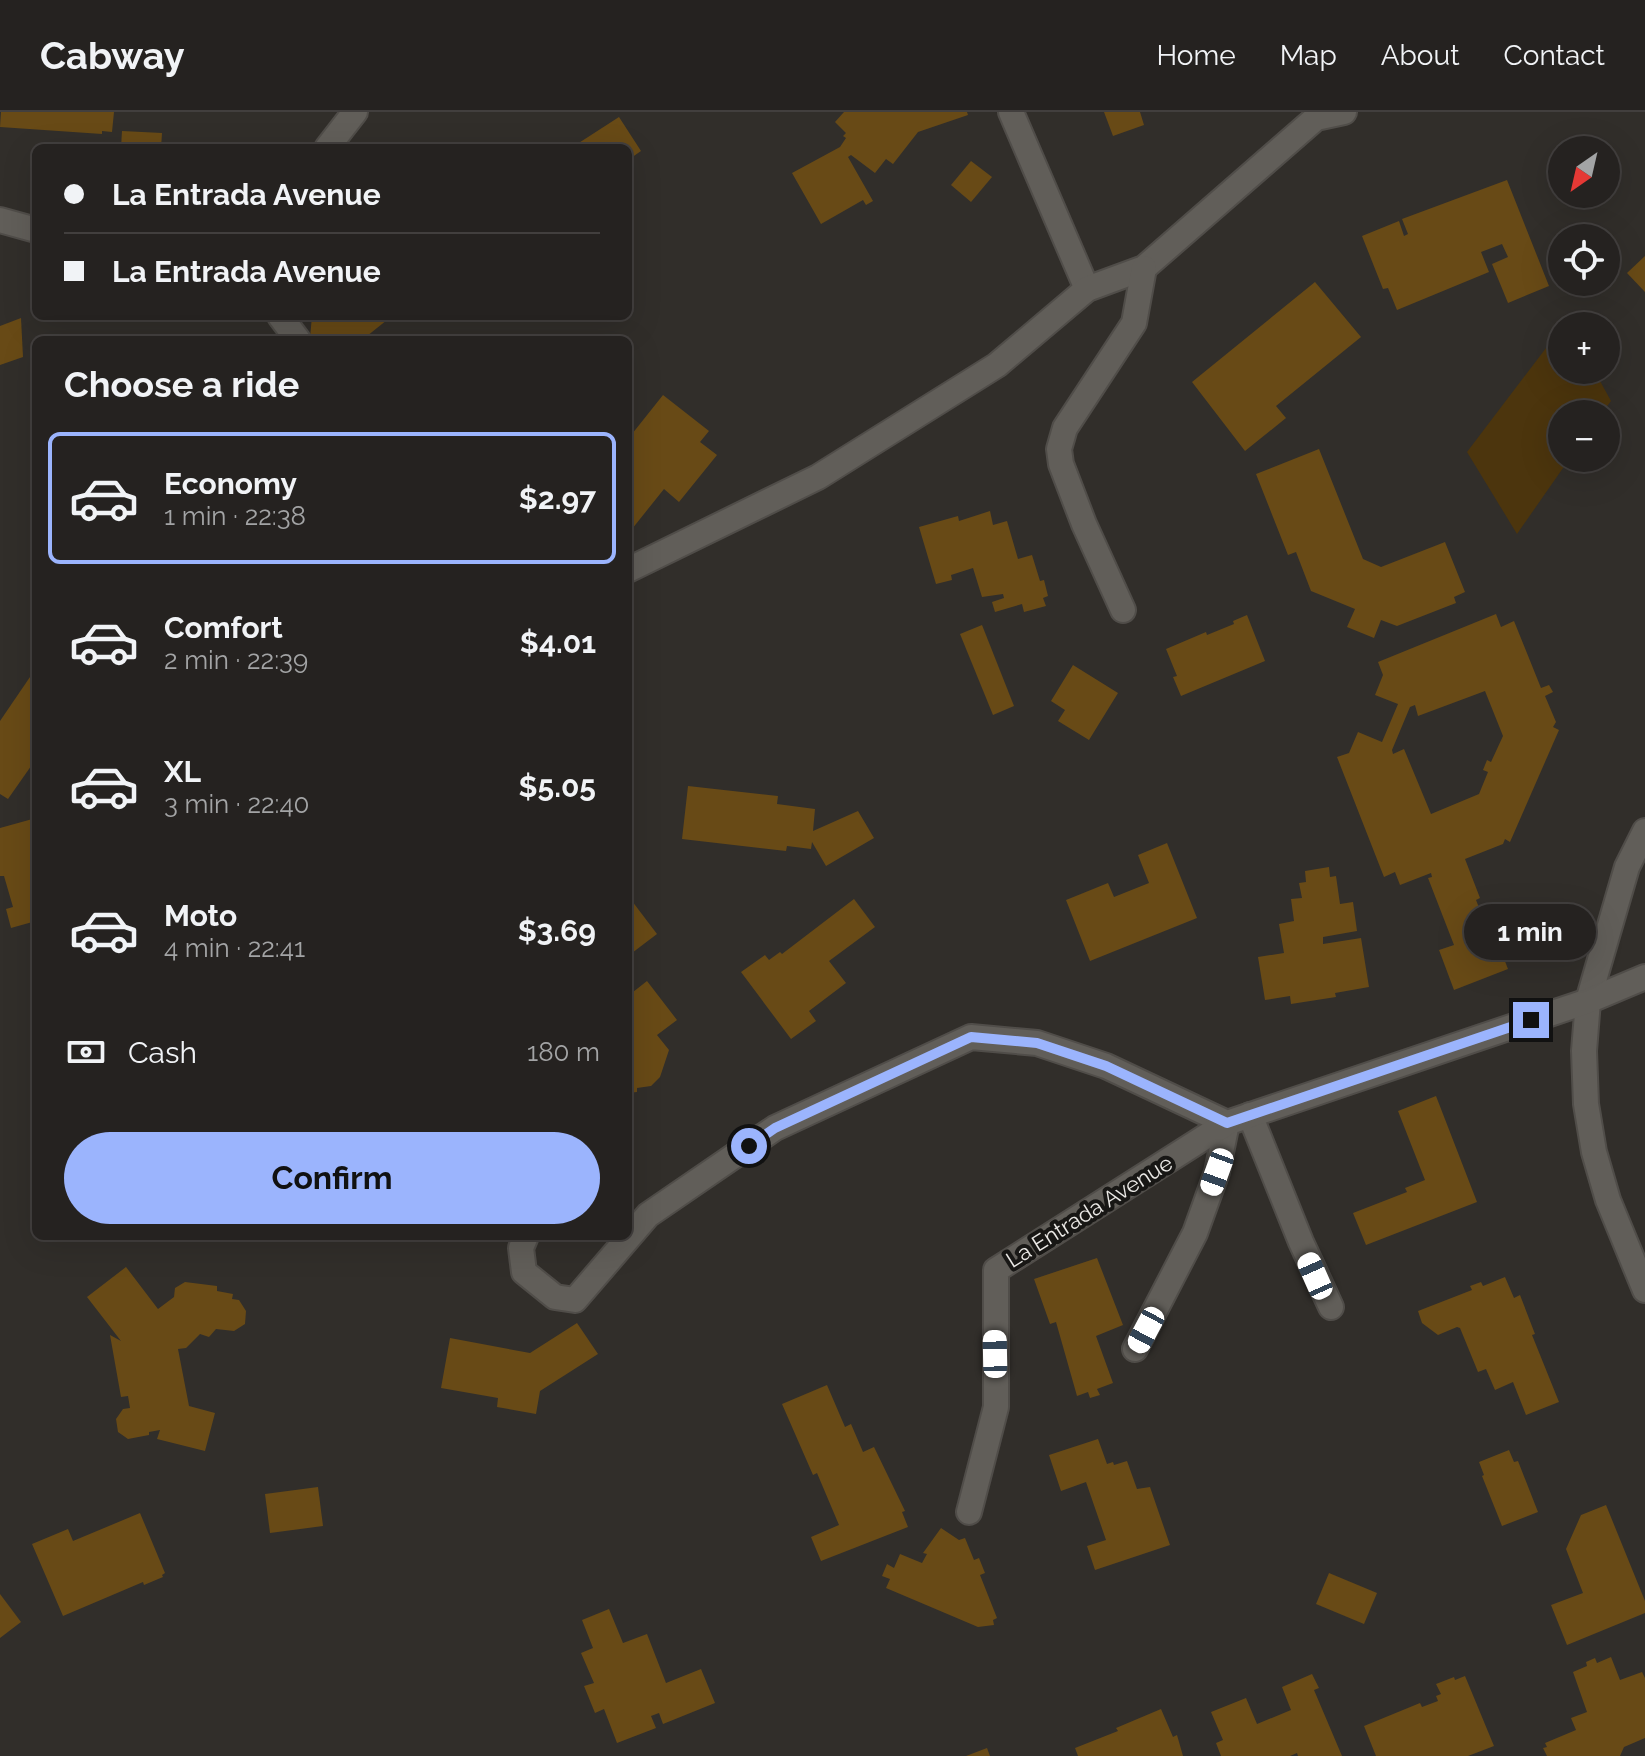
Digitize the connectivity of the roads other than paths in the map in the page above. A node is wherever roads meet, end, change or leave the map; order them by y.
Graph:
1 (355, 112) edge
2 (1011, 112) edge
3 (1344, 112) edge
4 (330, 144) edge
5 (0, 220) edge
6 (32, 229) edge
7 (1144, 268) junction
8 (1087, 289) junction
9 (632, 568) edge
10 (1123, 610) dead end
11 (1645, 831) edge
12 (1645, 977) edge
13 (1588, 1001) junction
14 (1239, 1119) junction
15 (632, 1234) edge
16 (524, 1240) edge
17 (627, 1240) edge
18 (1645, 1290) edge
19 (1331, 1307) dead end
20 (1135, 1349) dead end
21 (969, 1512) dead end

1 - 4 street
2 - 8 street
3 - 7 street
5 - 6 street
7 - 8 street
7 - 10 street
8 - 9 street
11 - 13 street
12 - 13 street, La Entrada Avenue
13 - 14 street, La Entrada Avenue
13 - 18 street
14 - 15 street
14 - 19 street
14 - 20 street
14 - 21 street, La Entrada Avenue
16 - 17 street

